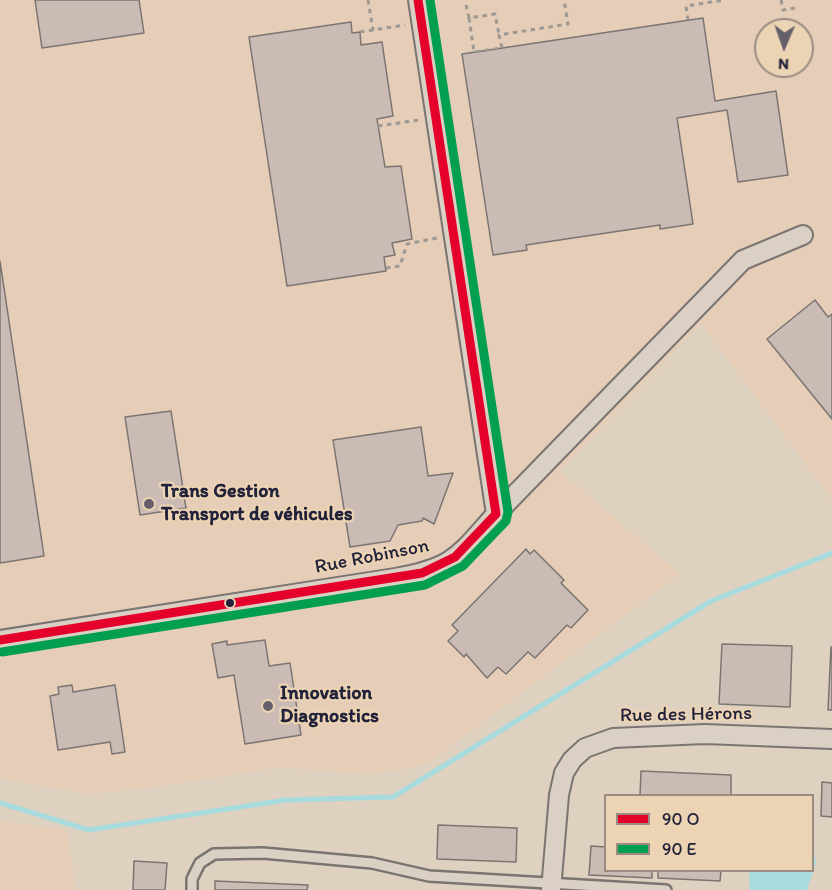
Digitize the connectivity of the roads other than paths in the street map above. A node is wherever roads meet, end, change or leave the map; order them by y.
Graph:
1 (418, 0) edge
2 (803, 234) dead end
3 (496, 514) junction
4 (0, 640) edge
5 (832, 739) edge
6 (551, 887) edge
7 (192, 890) edge
8 (666, 890) edge

1 - 3 street
2 - 3 street, Rue Robinson
3 - 4 street, Rue Robinson
5 - 6 street, Rue des Hérons
6 - 7 lane
6 - 8 lane

